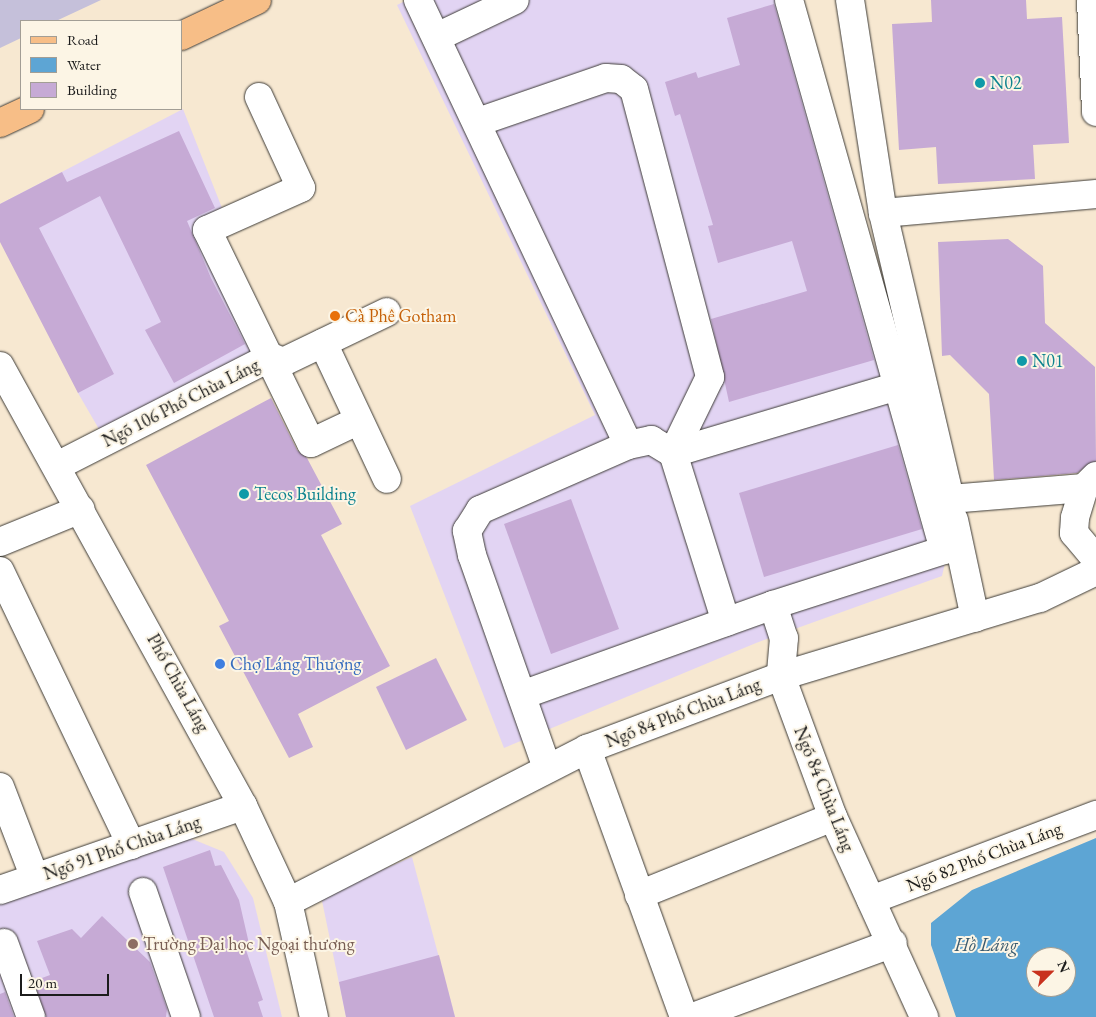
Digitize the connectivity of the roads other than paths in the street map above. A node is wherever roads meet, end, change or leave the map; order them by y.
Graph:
1 (257, 0) edge
2 (418, 0) edge
3 (515, 0) edge
4 (789, 0) edge
5 (850, 0) edge
6 (1091, 0) edge
7 (182, 36) edge
8 (437, 37) junction
9 (259, 97) dead end
10 (28, 110) edge
11 (1096, 112) edge
12 (478, 122) junction
13 (0, 123) edge
14 (1096, 194) edge
15 (883, 213) junction
16 (387, 312) dead end
17 (322, 343) junction
18 (271, 357) junction
19 (0, 366) edge
20 (898, 386) junction
21 (353, 423) dead end
22 (628, 445) junction
23 (673, 453) junction
24 (57, 466) junction
25 (387, 479) dead end
26 (1090, 482) edge
27 (950, 499) junction
28 (81, 509) junction
29 (0, 542) edge
30 (1096, 559) edge
31 (0, 571) edge
32 (1096, 571) edge
33 (773, 605) junction
34 (975, 618) junction
35 (726, 622) junction
36 (781, 676) junction
37 (522, 695) junction
38 (587, 749) junction
39 (547, 768) junction
40 (0, 787) edge
41 (243, 806) junction
42 (1096, 815) edge
43 (832, 817) junction
44 (131, 845) junction
45 (35, 878) junction
46 (0, 890) edge
47 (143, 892) dead end
48 (640, 895) junction
49 (871, 900) junction
50 (288, 902) junction
51 (4, 942) dead end
52 (893, 944) junction
53 (31, 1017) edge
54 (186, 1017) edge
55 (314, 1017) edge
56 (684, 1017) edge
57 (693, 1017) edge
58 (924, 1017) edge

1 - 7 main road
2 - 8 street
3 - 8 street
4 - 20 street
5 - 15 street
6 - 11 street
8 - 12 street
9 - 18 street
10 - 13 main road
12 - 22 street
12 - 23 street
14 - 15 street
15 - 27 street
16 - 17 street, Ngõ 106 Phố Chùa Láng
17 - 18 street, Ngõ 106 Phố Chùa Láng
17 - 25 street
18 - 21 street
18 - 24 street, Ngõ 106 Phố Chùa Láng
19 - 24 street, Phố Chùa Láng
20 - 23 street
20 - 33 street
22 - 23 street
22 - 37 street
23 - 35 street
24 - 28 street, Phố Chùa Láng
26 - 27 street
26 - 30 street
27 - 34 street
28 - 29 street
28 - 41 street, Phố Chùa Láng
31 - 44 street
32 - 34 street, Ngõ 84 Phố Chùa Láng
33 - 35 street
33 - 36 street
34 - 36 street, Ngõ 84 Phố Chùa Láng
35 - 37 street
36 - 38 street, Ngõ 84 Phố Chùa Láng
36 - 43 street, Ngõ 84 Chùa Láng
37 - 39 street
38 - 39 street, Ngõ 84 Phố Chùa Láng
38 - 48 street
39 - 50 street, Ngõ 84 Phố Chùa Láng
40 - 45 street
41 - 44 street, Ngõ 91 Phố Chùa Láng
41 - 50 street, Phố Chùa Láng
42 - 49 street, Ngõ 82 Phố Chùa Láng
43 - 48 street
43 - 49 street, Ngõ 84 Chùa Láng
44 - 45 street, Ngõ 91 Phố Chùa Láng
45 - 46 street, Ngõ 91 Phố Chùa Láng
47 - 54 street
48 - 56 street
49 - 52 street, Ngõ 84 Chùa Láng
50 - 55 street, Phố Chùa Láng
51 - 53 street
52 - 57 street
52 - 58 street, Ngõ 84 Chùa Láng

